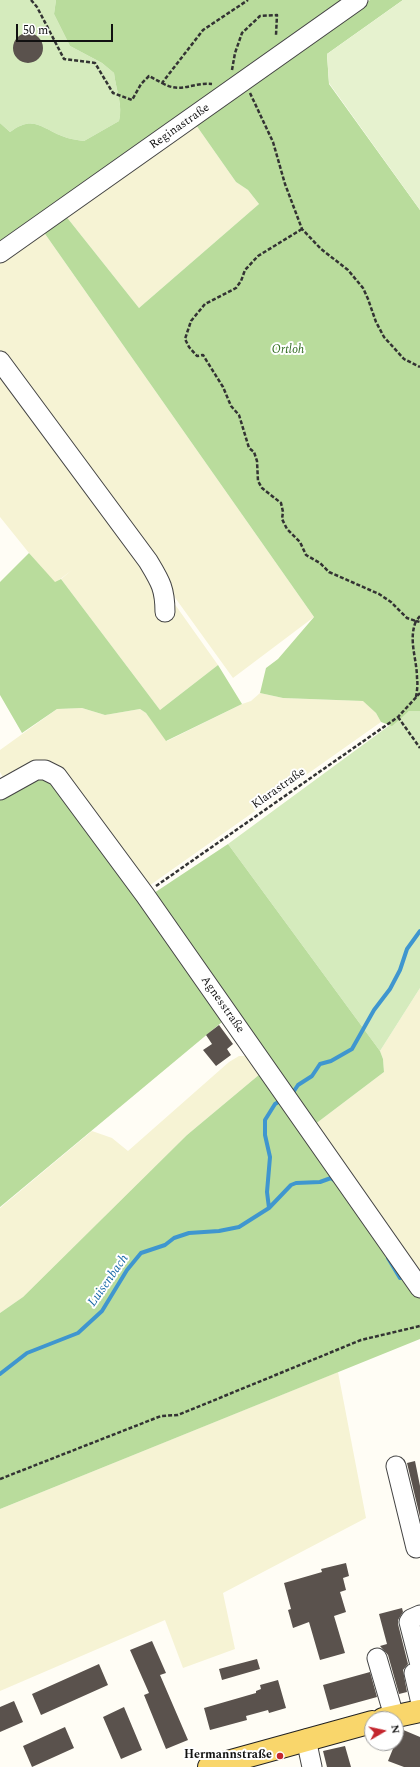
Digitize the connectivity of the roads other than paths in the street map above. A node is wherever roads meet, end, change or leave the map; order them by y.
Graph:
1 (358, 0) edge
2 (0, 253) edge
3 (0, 361) edge
4 (166, 612) dead end
5 (0, 790) edge
6 (420, 1288) edge
7 (396, 1466) dead end
8 (413, 1506) edge
9 (416, 1548) dead end
10 (420, 1615) edge
11 (417, 1642) edge
12 (377, 1658) dead end
13 (417, 1669) edge
14 (420, 1699) edge
15 (387, 1711) edge
16 (420, 1711) edge
17 (404, 1714) edge
18 (364, 1724) edge
19 (306, 1739) junction
20 (209, 1767) edge
21 (312, 1767) edge

1 - 2 street, Reginastraße
3 - 4 street
5 - 6 street, Agnesstraße
7 - 8 street
8 - 9 street
10 - 11 street
11 - 13 street
12 - 15 street
13 - 14 street
16 - 17 main road
18 - 19 main road
19 - 20 main road
19 - 21 street

